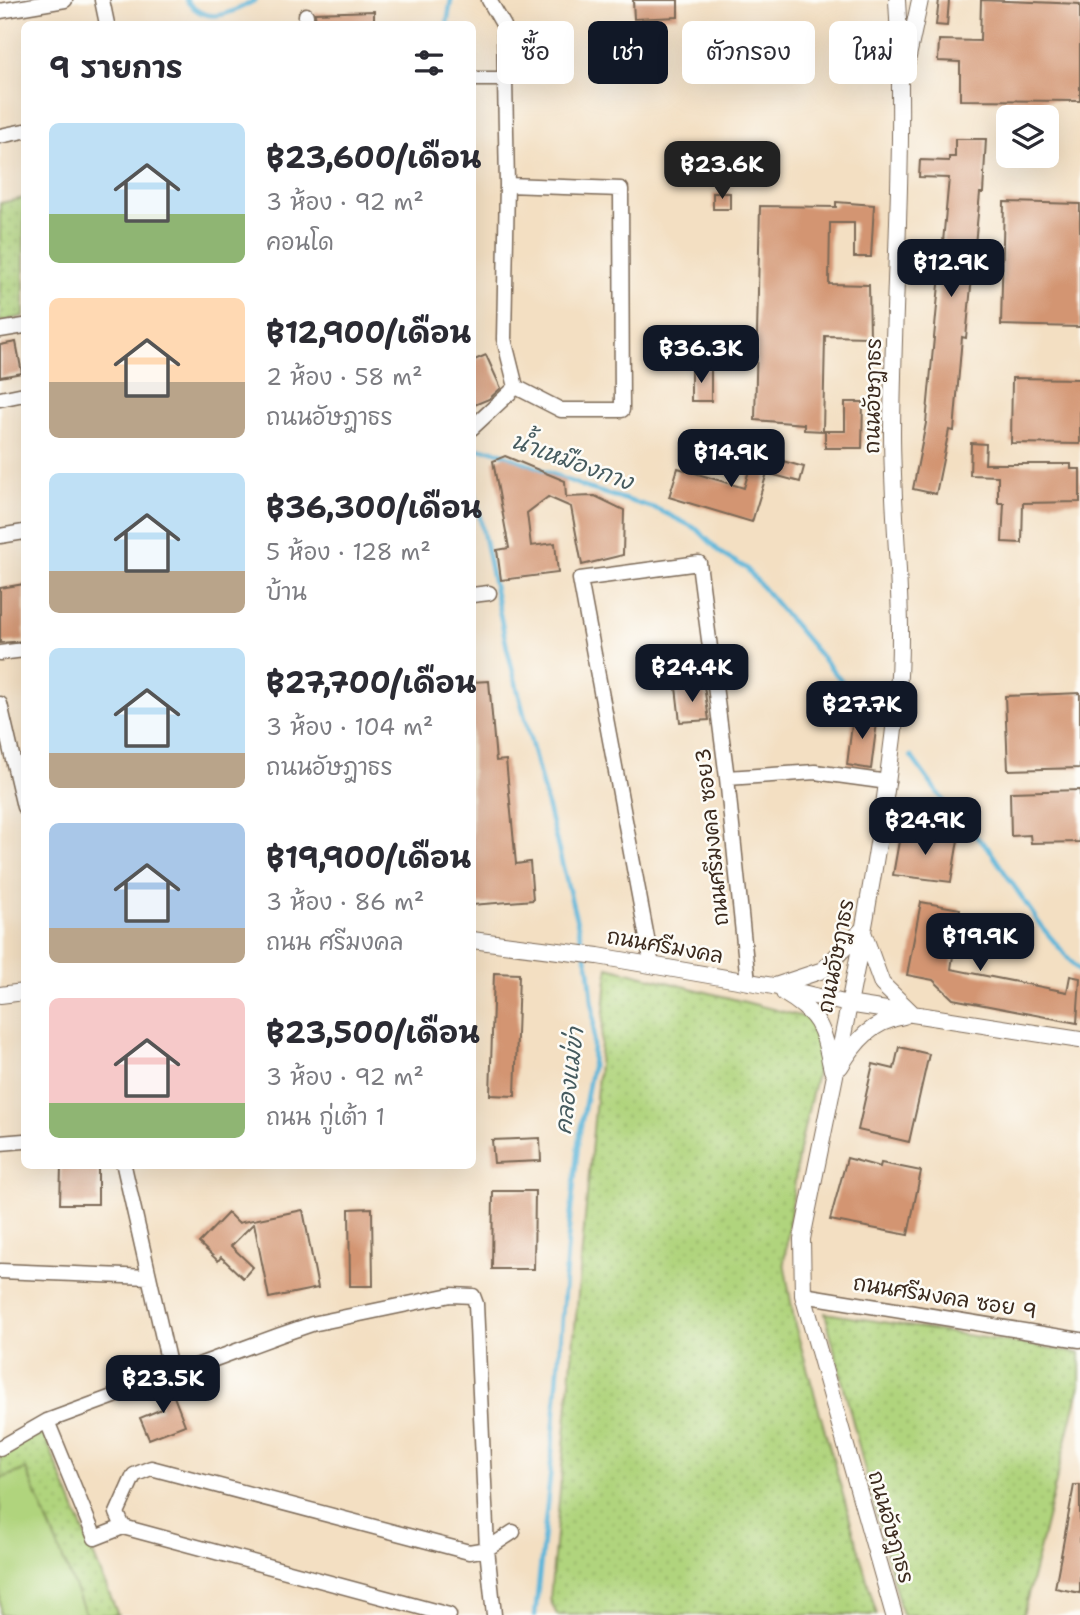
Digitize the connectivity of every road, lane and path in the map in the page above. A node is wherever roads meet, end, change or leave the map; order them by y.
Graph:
1 (65, 0) edge
2 (102, 0) edge
3 (489, 0) edge
4 (897, 0) edge
5 (920, 0) edge
6 (1, 8) edge
7 (106, 21) edge
8 (501, 21) edge
9 (898, 21) edge
10 (915, 21) edge
11 (476, 79) edge
12 (497, 79) edge
13 (506, 84) edge
14 (902, 84) edge
15 (21, 132) edge
16 (0, 136) edge
17 (507, 185) junction
18 (21, 326) edge
19 (0, 330) edge
20 (516, 387) junction
21 (21, 395) edge
22 (0, 399) edge
23 (476, 424) edge
24 (21, 532) edge
25 (0, 536) edge
26 (489, 593) dead end
27 (476, 595) edge
28 (21, 650) edge
29 (0, 653) edge
30 (0, 704) edge
31 (727, 778) junction
32 (888, 782) junction
33 (21, 794) edge
34 (863, 929) junction
35 (476, 940) edge
36 (652, 965) junction
37 (748, 982) junction
38 (773, 986) junction
39 (21, 992) edge
40 (0, 995) edge
41 (848, 1004) junction
42 (913, 1014) junction
43 (1080, 1040) edge
44 (834, 1077) junction
45 (21, 1142) edge
46 (0, 1143) edge
47 (125, 1169) edge
48 (0, 1271) edge
49 (149, 1277) junction
50 (803, 1295) junction
51 (1080, 1340) edge
52 (171, 1373) junction
53 (47, 1421) junction
54 (0, 1448) edge
55 (123, 1527) junction
56 (513, 1532) dead end
57 (487, 1549) junction
58 (449, 1615) edge
59 (494, 1615) edge
60 (894, 1615) edge

1 - 6 street
2 - 7 street
3 - 8 street
4 - 9 street, ถนนอัษฎาธร
5 - 10 street, ถนนอัษฎาธร
11 - 12 street
13 - 17 street
14 - 32 street, ถนนอัษฎาธร
15 - 16 street
17 - 20 street
17 - 20 street
18 - 19 street
20 - 23 street
21 - 22 street
24 - 25 street
26 - 27 street
28 - 29 street
30 - 33 street
31 - 32 street
31 - 36 street, ถนนศรีมงคล ซอย3
31 - 37 street, ถนนศรีมงคล ซอย3
32 - 34 street, ถนนอัษฎาธร
34 - 38 street
34 - 41 street, ถนนอัษฎาธร
34 - 42 street
35 - 36 street, ถนนศรีมงคล
36 - 37 street, ถนนศรีมงคล
37 - 38 street, ถนนศรีมงคล
38 - 41 street, ถนนศรีมงคล
38 - 44 street
39 - 40 street
41 - 42 street, ถนนศรีมงคล
41 - 44 street, ถนนอัษฎาธร
42 - 43 street, ถนนศรีมงคล
42 - 44 street
44 - 50 street, ถนนอัษฎาธร
45 - 46 street
47 - 49 street
48 - 49 street
49 - 52 street
50 - 51 street, ถนนศรีมงคล ซอย 9
50 - 60 street, ถนนอัษฎาธร
52 - 53 street
52 - 57 street
53 - 54 street
53 - 55 street
55 - 57 street
55 - 58 street
56 - 57 street
57 - 59 street

